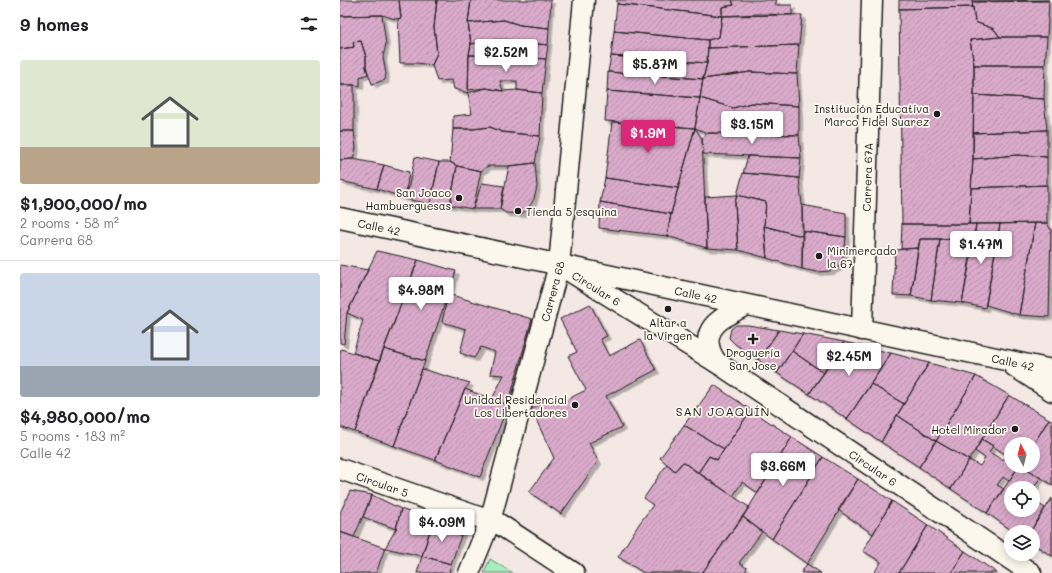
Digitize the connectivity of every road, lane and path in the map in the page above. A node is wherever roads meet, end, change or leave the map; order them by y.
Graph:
1 (584, 0) edge
2 (872, 0) edge
3 (340, 218) edge
4 (559, 265) junction
5 (746, 305) junction
6 (862, 330) junction
7 (1004, 360) junction
8 (716, 362) junction
9 (1052, 370) edge
10 (1052, 391) edge
11 (340, 469) edge
12 (490, 520) junction
13 (469, 573) edge
14 (574, 573) edge
15 (1031, 573) edge

1 - 4 street, Carrera 68
2 - 6 street, Carrera 67A
3 - 4 street, Calle 42
4 - 5 street, Calle 42
4 - 8 street, Circular 6
4 - 12 street, Carrera 68
5 - 6 street, Calle 42
5 - 8 street
6 - 7 street, Calle 42
7 - 9 street, Calle 42
7 - 10 street
8 - 15 street, Circular 6
11 - 12 street, Circular 5
12 - 13 street, Carrera 68
12 - 14 street, Circular 5

